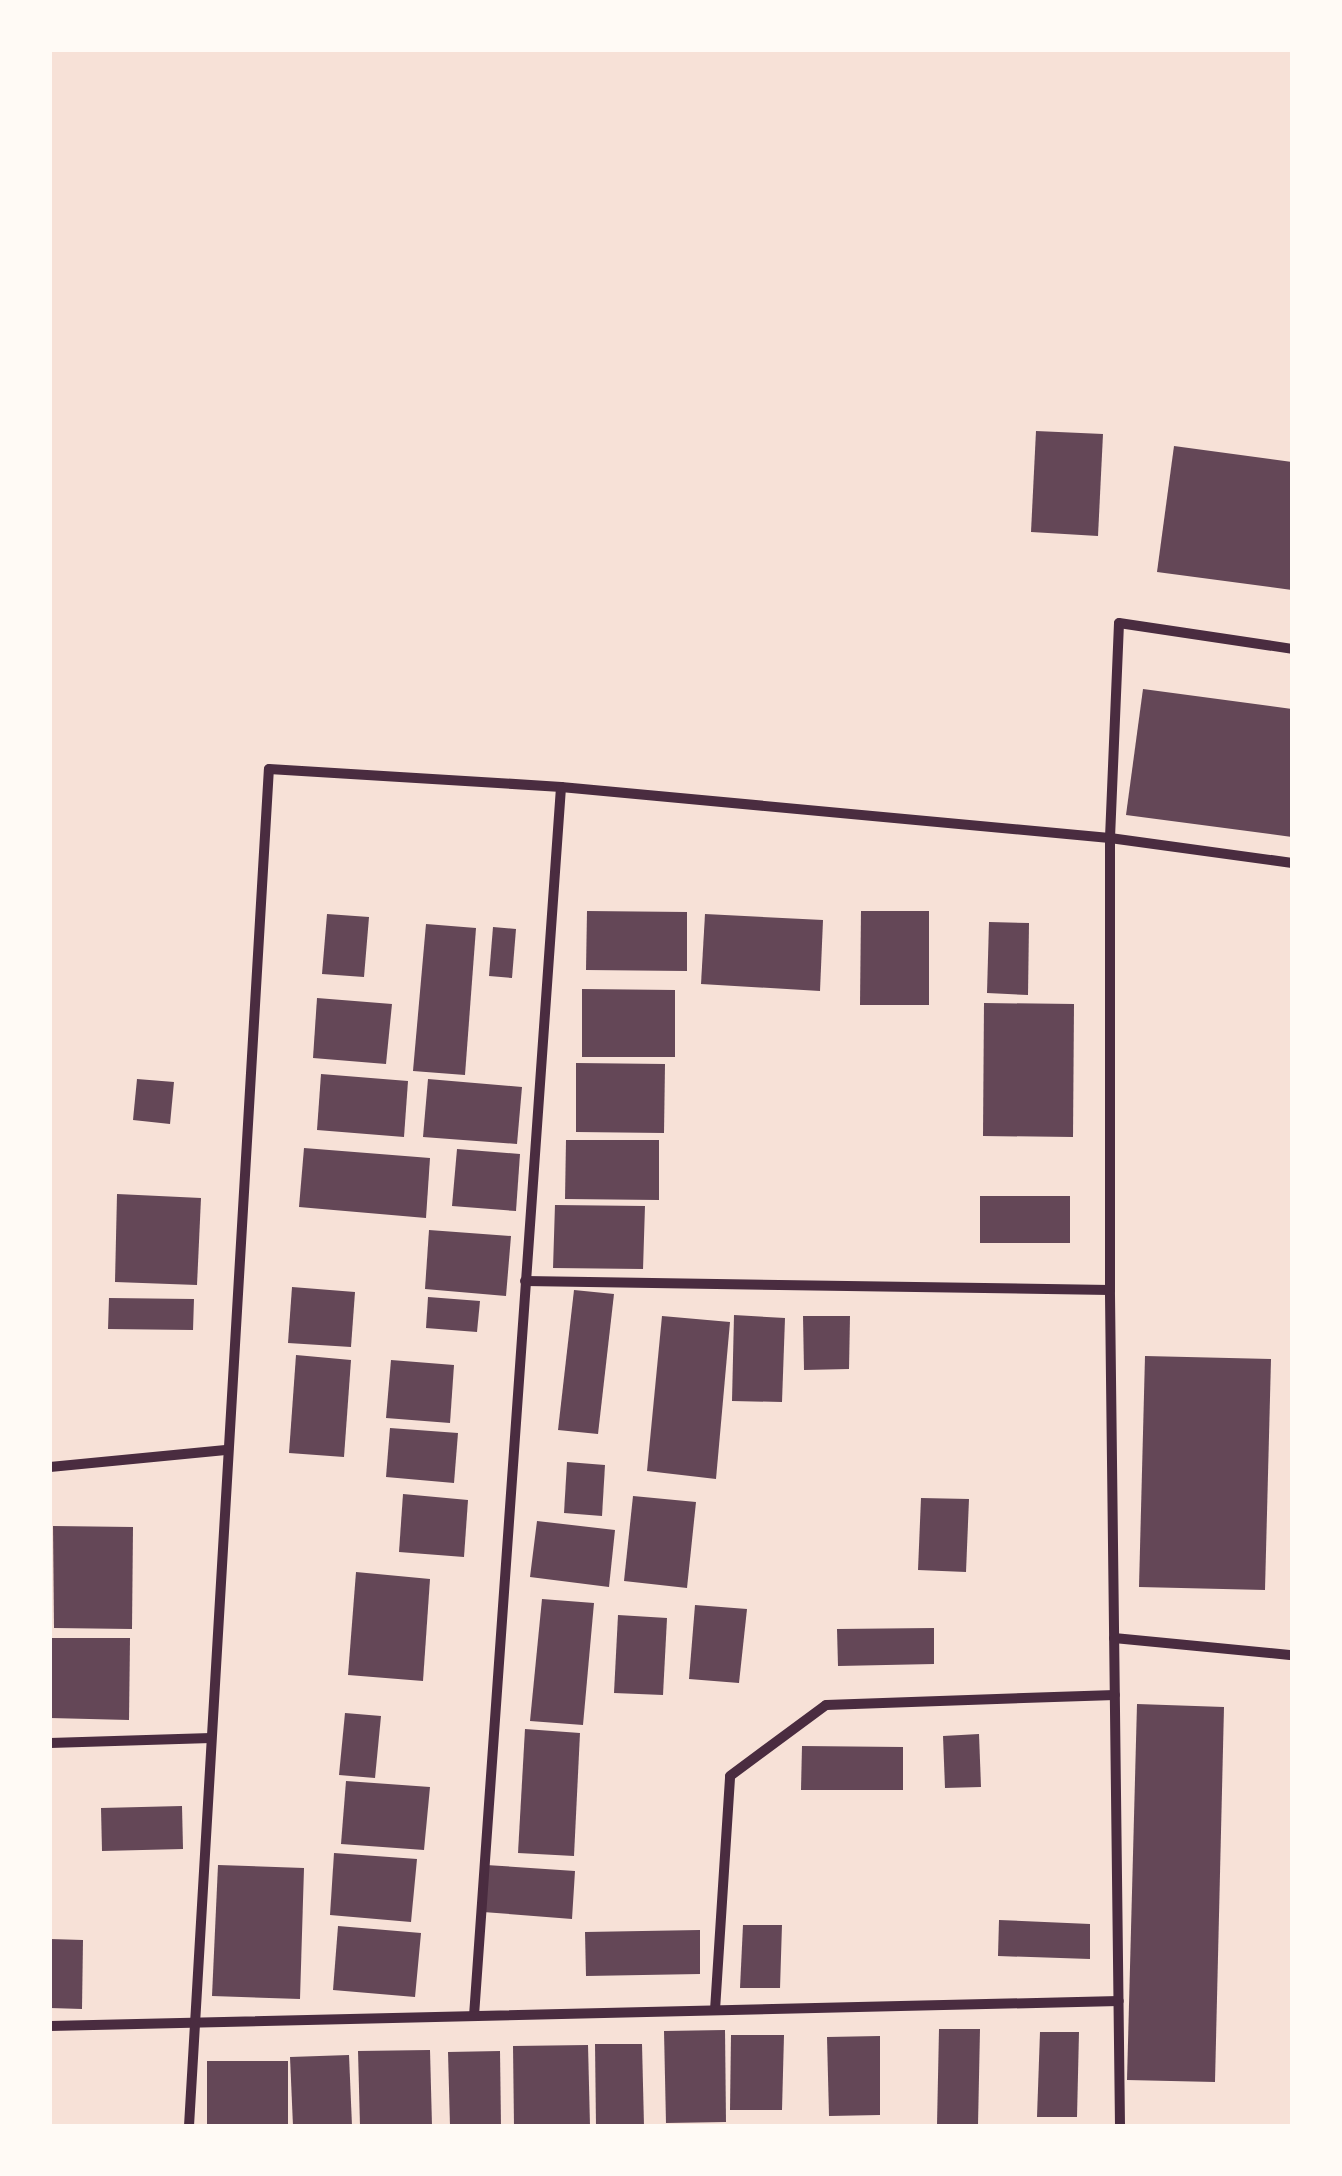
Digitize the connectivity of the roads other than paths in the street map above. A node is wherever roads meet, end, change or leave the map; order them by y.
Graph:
1 (1292, 649) edge
2 (561, 787) junction
3 (1110, 838) junction
4 (1292, 862) edge
5 (525, 1281) junction
6 (1110, 1290) junction
7 (228, 1450) junction
8 (50, 1467) edge
9 (1114, 1638) junction
10 (1292, 1655) edge
11 (1115, 1695) junction
12 (212, 1738) junction
13 (50, 1743) edge
14 (1119, 2001) junction
15 (715, 2010) junction
16 (474, 2016) junction
17 (194, 2023) junction
18 (50, 2026) edge
19 (188, 2126) edge
20 (1120, 2126) edge

1 - 3 street
2 - 3 street
2 - 5 street
2 - 7 street
3 - 4 street
3 - 6 street
5 - 6 street
5 - 16 street
6 - 9 street
7 - 8 street
7 - 12 street
9 - 10 street
9 - 11 street
11 - 14 street
11 - 15 street
12 - 13 street
12 - 17 street
14 - 15 street
14 - 20 street
15 - 16 street
16 - 17 street
17 - 18 street
17 - 19 street

